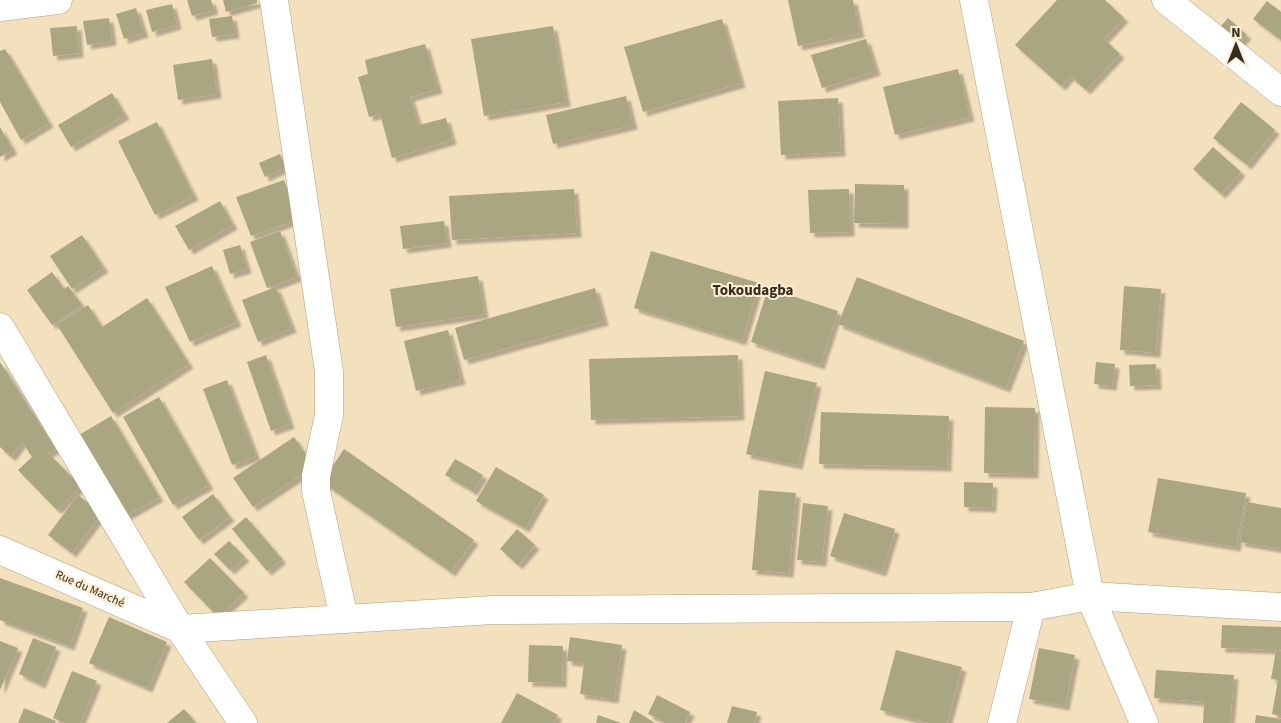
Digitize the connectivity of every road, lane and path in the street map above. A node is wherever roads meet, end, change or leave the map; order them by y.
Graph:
1 (58, 0) edge
2 (274, 0) edge
3 (974, 0) edge
4 (1166, 0) edge
5 (0, 7) edge
6 (1281, 92) edge
7 (0, 327) edge
8 (0, 550) edge
9 (1090, 596) junction
10 (1031, 606) junction
11 (1281, 607) edge
12 (344, 618) junction
13 (180, 629) junction
14 (243, 723) edge
15 (1002, 723) edge
16 (1144, 723) edge

1 - 5 street
2 - 12 street
3 - 9 street
4 - 6 street
7 - 13 street
8 - 13 street, Rue du Marché
9 - 10 street
9 - 11 street
9 - 16 street
10 - 12 street
10 - 15 street
12 - 13 street
13 - 14 street

